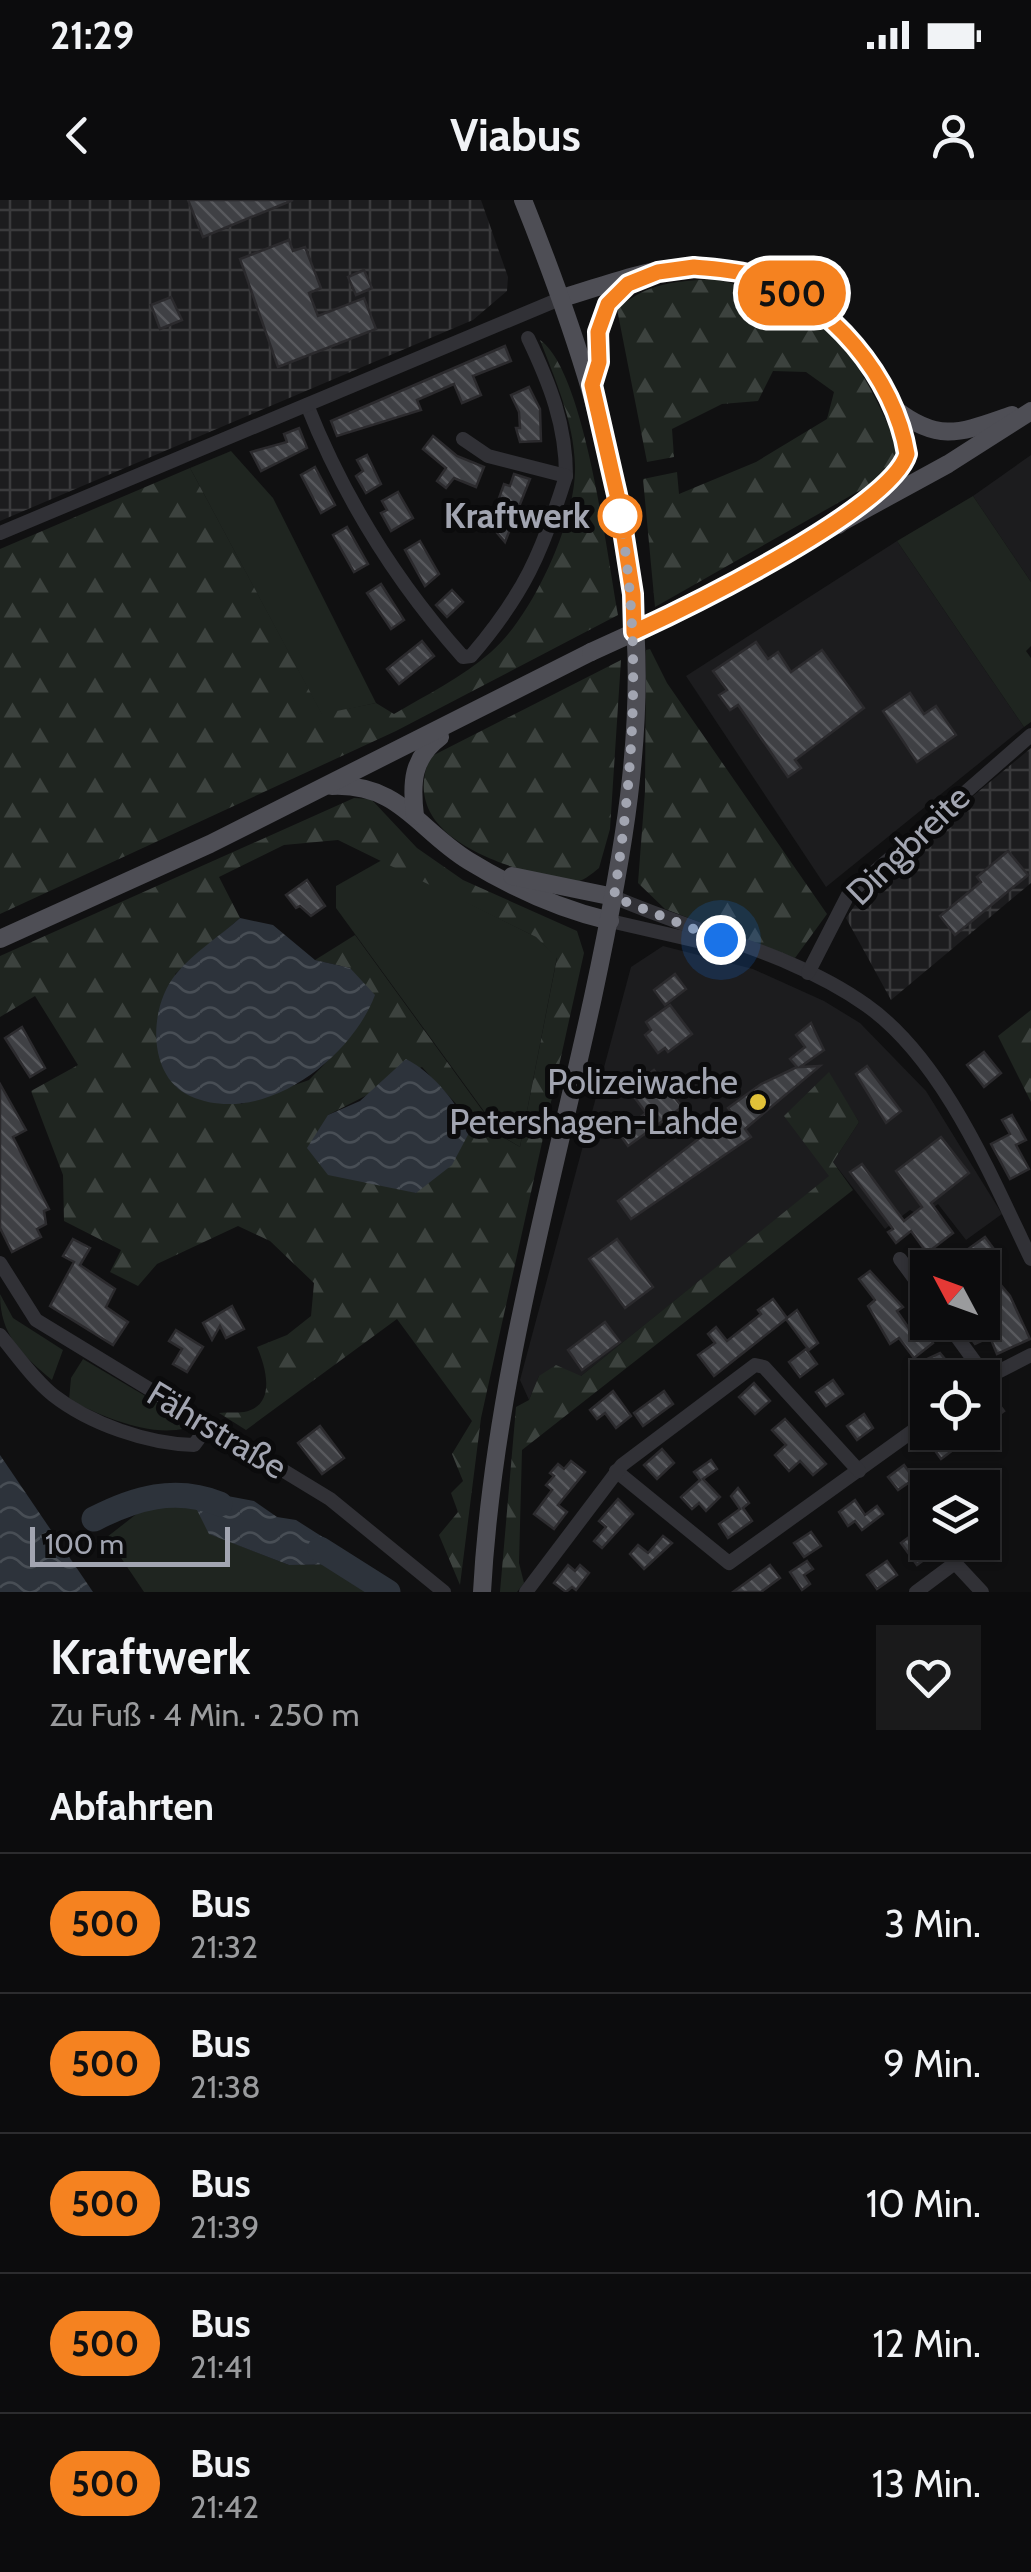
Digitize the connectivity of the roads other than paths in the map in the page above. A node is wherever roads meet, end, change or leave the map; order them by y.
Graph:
1 (523, 200) edge
2 (658, 272) junction
3 (562, 298) junction
4 (528, 338) dead end
5 (592, 385) junction
6 (306, 405) junction
7 (895, 409) junction
8 (1031, 409) edge
9 (463, 439) dead end
10 (566, 476) junction
11 (838, 524) junction
12 (0, 534) edge
13 (482, 708) junction
14 (1031, 736) edge
15 (326, 786) junction
16 (416, 816) junction
17 (465, 859) junction
18 (614, 897) junction
19 (610, 921) junction
20 (0, 939) edge
21 (778, 961) junction
22 (808, 973) junction
23 (900, 1259) dead end
24 (1031, 1259) edge
25 (0, 1263) edge
26 (910, 1273) edge
27 (0, 1335) edge
28 (1031, 1355) edge
29 (1000, 1371) edge
30 (208, 1426) junction
31 (910, 1433) edge
32 (616, 1471) junction
33 (859, 1471) junction
34 (444, 1592) edge
35 (482, 1592) edge
36 (526, 1592) edge
37 (916, 1592) edge
38 (982, 1592) edge

1 - 3 main road
2 - 3 main road
2 - 5 main road
2 - 7 main road
3 - 5 main road
3 - 6 street
4 - 10 street
5 - 18 main road
6 - 10 street
6 - 12 street
7 - 8 main road
7 - 11 main road
8 - 11 main road
9 - 10 street
11 - 13 main road, bridge
13 - 15 main road
13 - 16 main road
14 - 22 street, Dingbreite
15 - 16 main road
15 - 20 main road
16 - 17 main road
17 - 18 main road
17 - 19 main road
18 - 19 main road
18 - 21 street
19 - 21 street
19 - 35 main road
21 - 22 street
22 - 24 street
23 - 26 street
25 - 30 street, Fährstraße
27 - 30 street
28 - 29 street
30 - 34 street, Fährstraße
31 - 33 street
32 - 33 street
32 - 33 street
32 - 36 street
37 - 38 street

